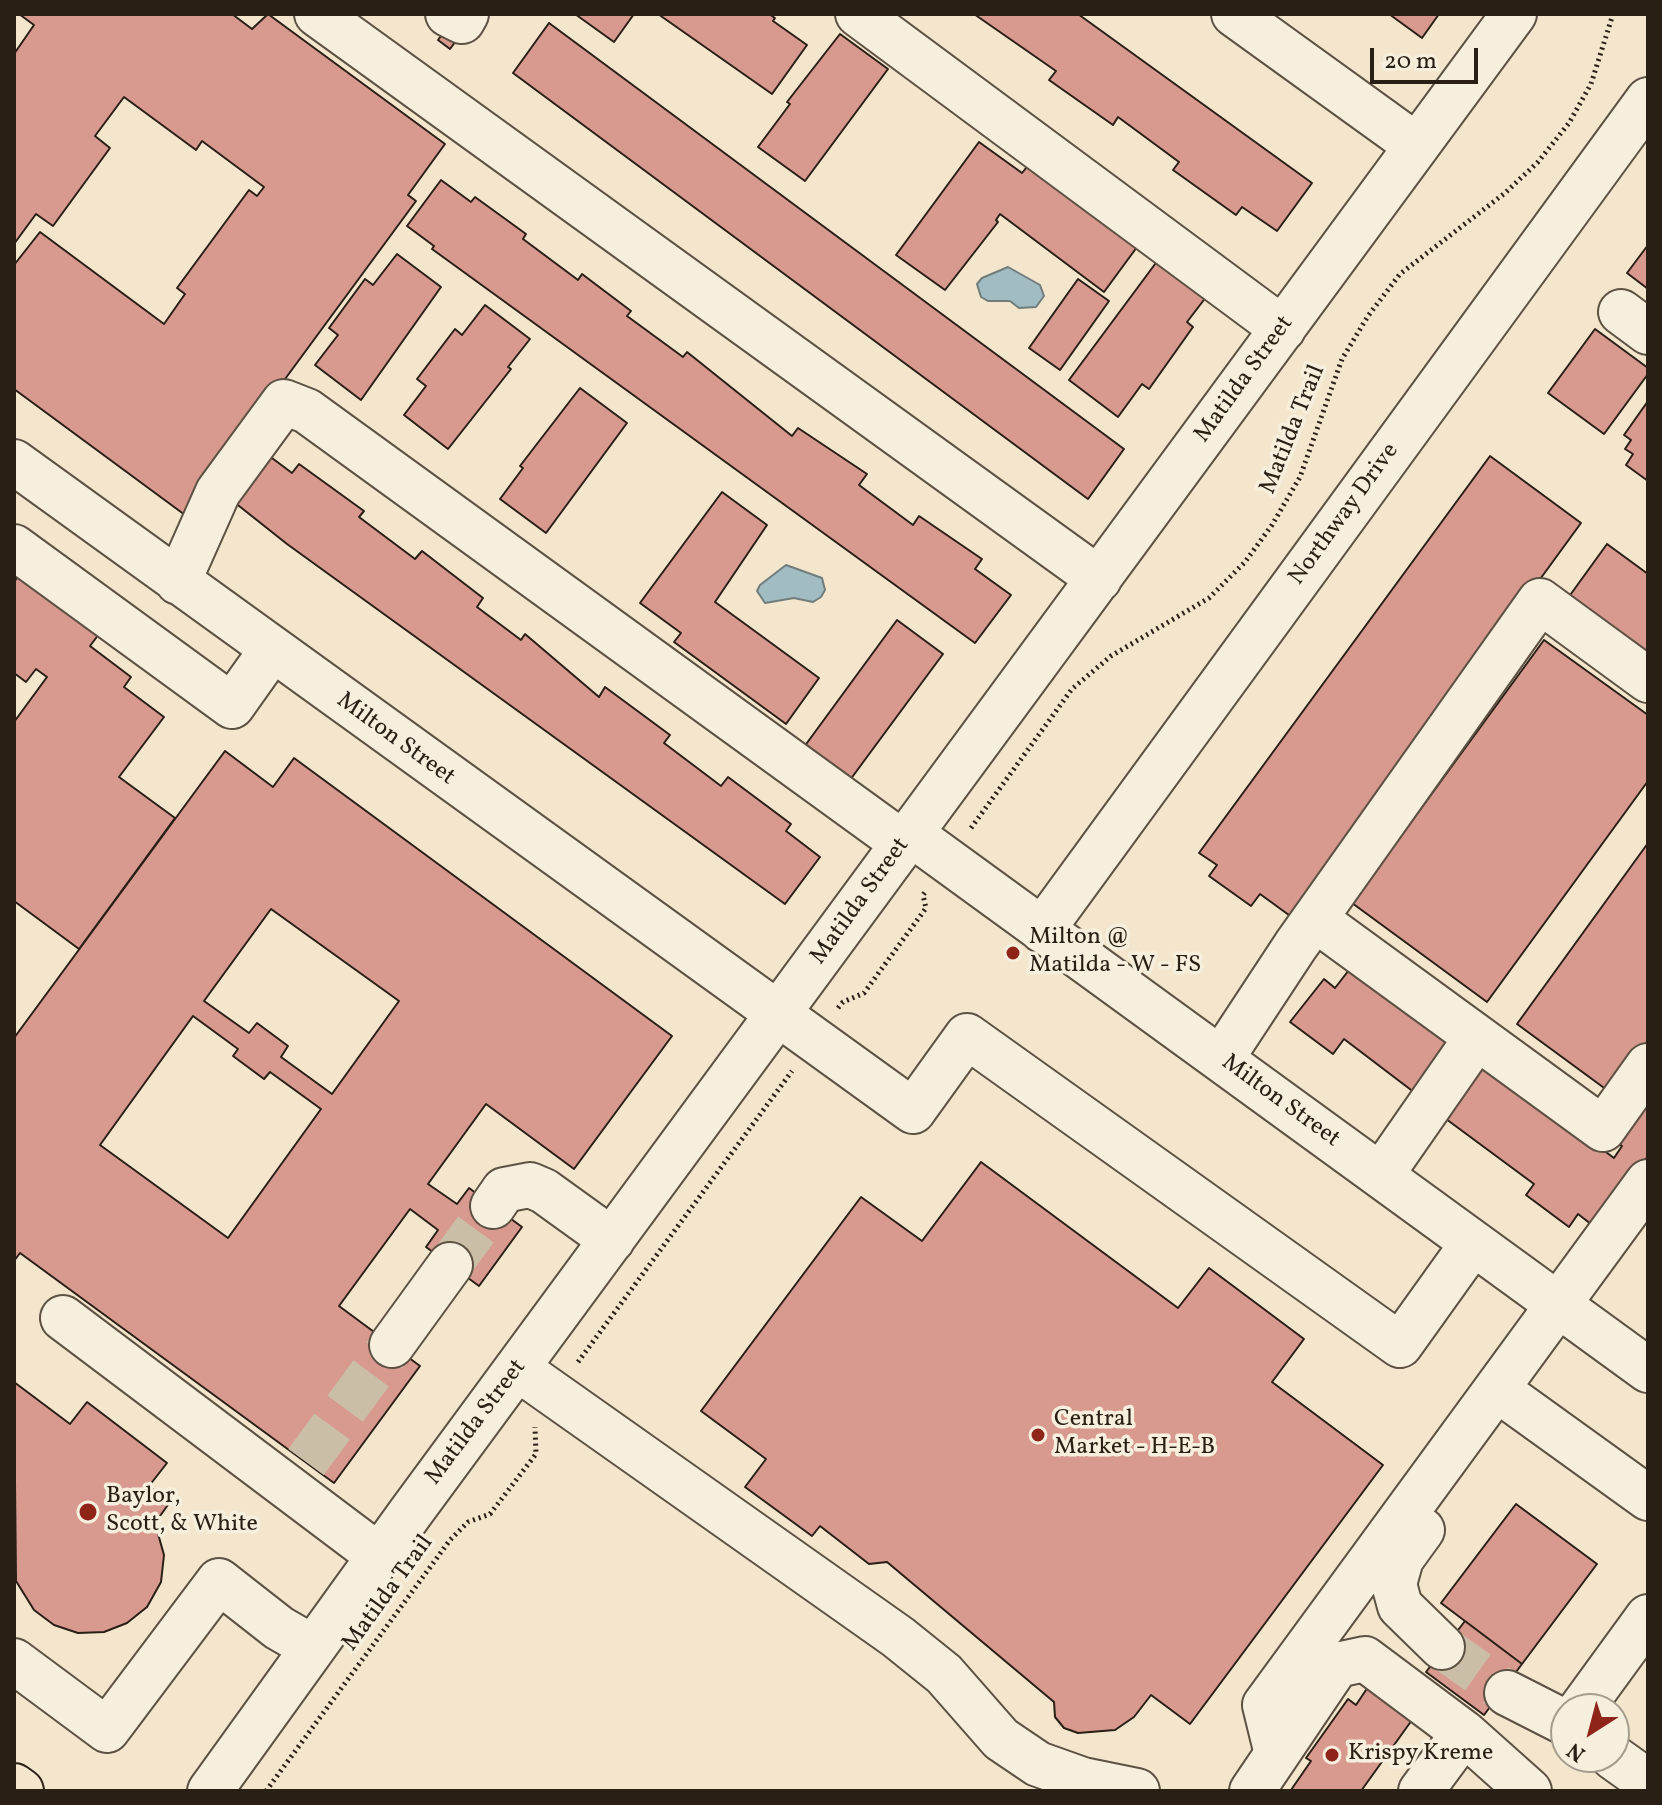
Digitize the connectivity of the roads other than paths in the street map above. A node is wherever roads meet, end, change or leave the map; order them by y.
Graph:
1 (317, 14) edge
2 (448, 14) edge
3 (466, 14) edge
4 (858, 14) edge
5 (1234, 14) edge
6 (1514, 14) edge
7 (1648, 100) edge
8 (1417, 146) junction
9 (1283, 329) junction
10 (14, 462) edge
11 (14, 547) edge
12 (1099, 579) junction
13 (178, 582) junction
14 (271, 651) junction
15 (1648, 680) edge
16 (908, 839) junction
17 (1315, 919) junction
18 (1042, 930) junction
19 (779, 1015) junction
20 (1477, 1037) junction
21 (1221, 1059) junction
22 (1648, 1066) edge
23 (1381, 1175) junction
24 (1648, 1182) edge
25 (493, 1206) tunnel mouth
26 (612, 1240) junction
27 (1473, 1243) junction
28 (450, 1265) tunnel mouth
29 (1559, 1306) junction
30 (63, 1318) dead end
31 (392, 1345) tunnel mouth
32 (517, 1368) junction
33 (1648, 1370) edge
34 (1507, 1397) junction
35 (1640, 1476) edge
36 (379, 1556) junction
37 (1648, 1617) edge
38 (312, 1647) junction
39 (1442, 1647) tunnel mouth
40 (14, 1661) edge
41 (1507, 1693) tunnel mouth
42 (1593, 1693) edge
43 (1550, 1715) edge
44 (1464, 1733) junction
45 (1277, 1754) junction
46 (1630, 1769) edge
47 (1648, 1782) edge
48 (14, 1786) edge
49 (21, 1791) edge
50 (210, 1791) edge
51 (1137, 1791) edge
52 (1252, 1791) edge
53 (1421, 1791) edge
54 (1529, 1791) edge

1 - 12 street
2 - 3 street
4 - 9 street
5 - 8 street
6 - 8 street, Matilda Street
7 - 18 street, Northway Drive
8 - 9 street, Matilda Street
9 - 12 street, Matilda Street
10 - 13 street, Milton Street
11 - 14 street
12 - 16 street, Matilda Street
13 - 14 street, Milton Street
13 - 16 street, Milton Street
14 - 19 street, Milton Street
15 - 17 street
16 - 18 street, Milton Street
16 - 19 street, Matilda Street
17 - 20 street
17 - 21 street
18 - 21 street, Milton Street
19 - 26 street, Matilda Street
19 - 27 street, Milton Street
20 - 22 street
20 - 23 street
21 - 23 street, Milton Street
23 - 27 street, Milton Street
24 - 29 street
25 - 26 street
26 - 32 street, Matilda Street
27 - 29 street, Milton Street
28 - 31 street
29 - 33 street, Milton Street
29 - 34 street
30 - 36 street
32 - 36 street, Matilda Street
32 - 51 street
34 - 35 street
34 - 39 street
34 - 45 street
36 - 38 street, Matilda Street
37 - 42 street
38 - 40 street
38 - 50 street, Matilda Street
41 - 43 street
44 - 45 street
44 - 53 street
44 - 54 street
45 - 52 street
46 - 47 street
48 - 49 main road

